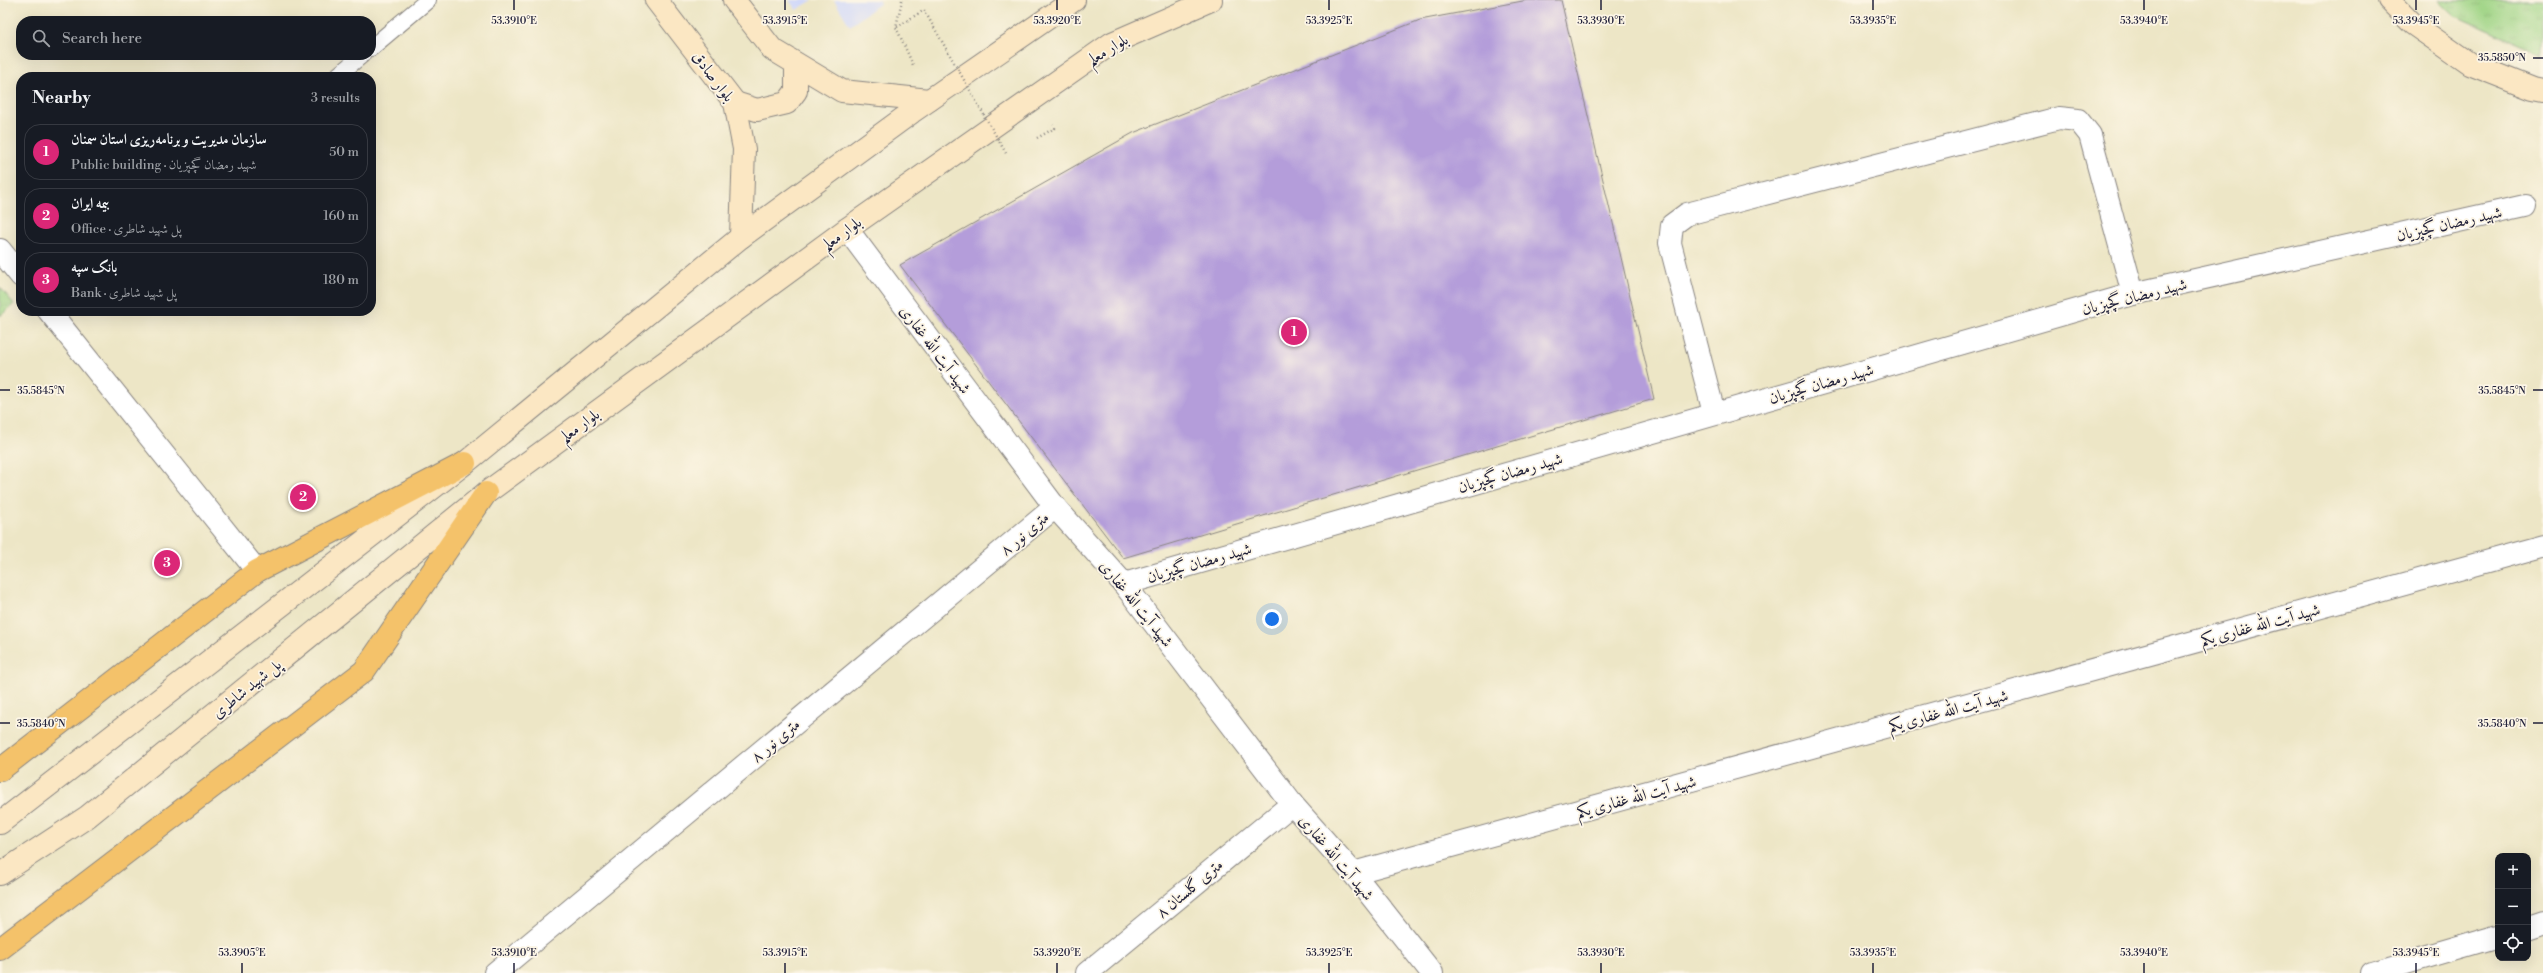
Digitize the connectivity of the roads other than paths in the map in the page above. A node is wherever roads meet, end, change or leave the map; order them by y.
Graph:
1 (428, 0) edge
2 (656, 0) edge
3 (734, 0) edge
4 (1074, 0) edge
5 (1210, 0) edge
6 (2389, 0) edge
7 (376, 44) edge
8 (356, 60) edge
9 (796, 64) junction
10 (342, 72) edge
11 (2543, 91) edge
12 (929, 100) junction
13 (735, 103) junction
14 (2525, 206) dead end
15 (847, 229) junction
16 (741, 237) junction
17 (0, 250) edge
18 (16, 270) edge
19 (2132, 294) junction
20 (54, 316) edge
21 (1714, 413) junction
22 (465, 464) junction
23 (486, 493) junction
24 (1055, 507) junction
25 (2543, 546) edge
26 (256, 571) junction
27 (1124, 584) junction
28 (0, 770) edge
29 (1292, 804) junction
30 (0, 823) edge
31 (1353, 873) junction
32 (0, 874) edge
33 (2543, 923) edge
34 (2531, 927) edge
35 (2495, 937) edge
36 (0, 949) edge
37 (495, 973) edge
38 (1086, 973) edge
39 (1432, 973) edge
40 (2372, 973) edge

1 - 7 lane
2 - 13 main road, بلوار صادق
3 - 9 main road
4 - 12 main road
5 - 15 main road, بلوار معلم
6 - 11 main road
8 - 10 lane
9 - 12 main road
9 - 13 main road
12 - 16 main road
13 - 16 main road, بلوار صادق
14 - 19 street, شهید رمضان گچپزیان
15 - 23 main road, بلوار معلم
15 - 24 street, شهید آیت الله غفاری
16 - 22 main road
17 - 18 street
19 - 21 street, شهید رمضان گچپزیان
19 - 21 street
20 - 26 street
21 - 27 street, شهید رمضان گچپزیان
22 - 26 main road
22 - 30 main road
23 - 32 main road, پل شهید شاطری
23 - 36 main road
24 - 27 street, شهید آیت الله غفاری
24 - 37 street, ۸ متری نور
25 - 31 street, شهید آیت الله غفاری یکم
26 - 28 main road
27 - 29 street, شهید آیت الله غفاری
29 - 31 street, شهید آیت الله غفاری
29 - 38 street, ۸ متری گلستان
31 - 39 street, شهید آیت الله غفاری
33 - 34 street
35 - 40 street

